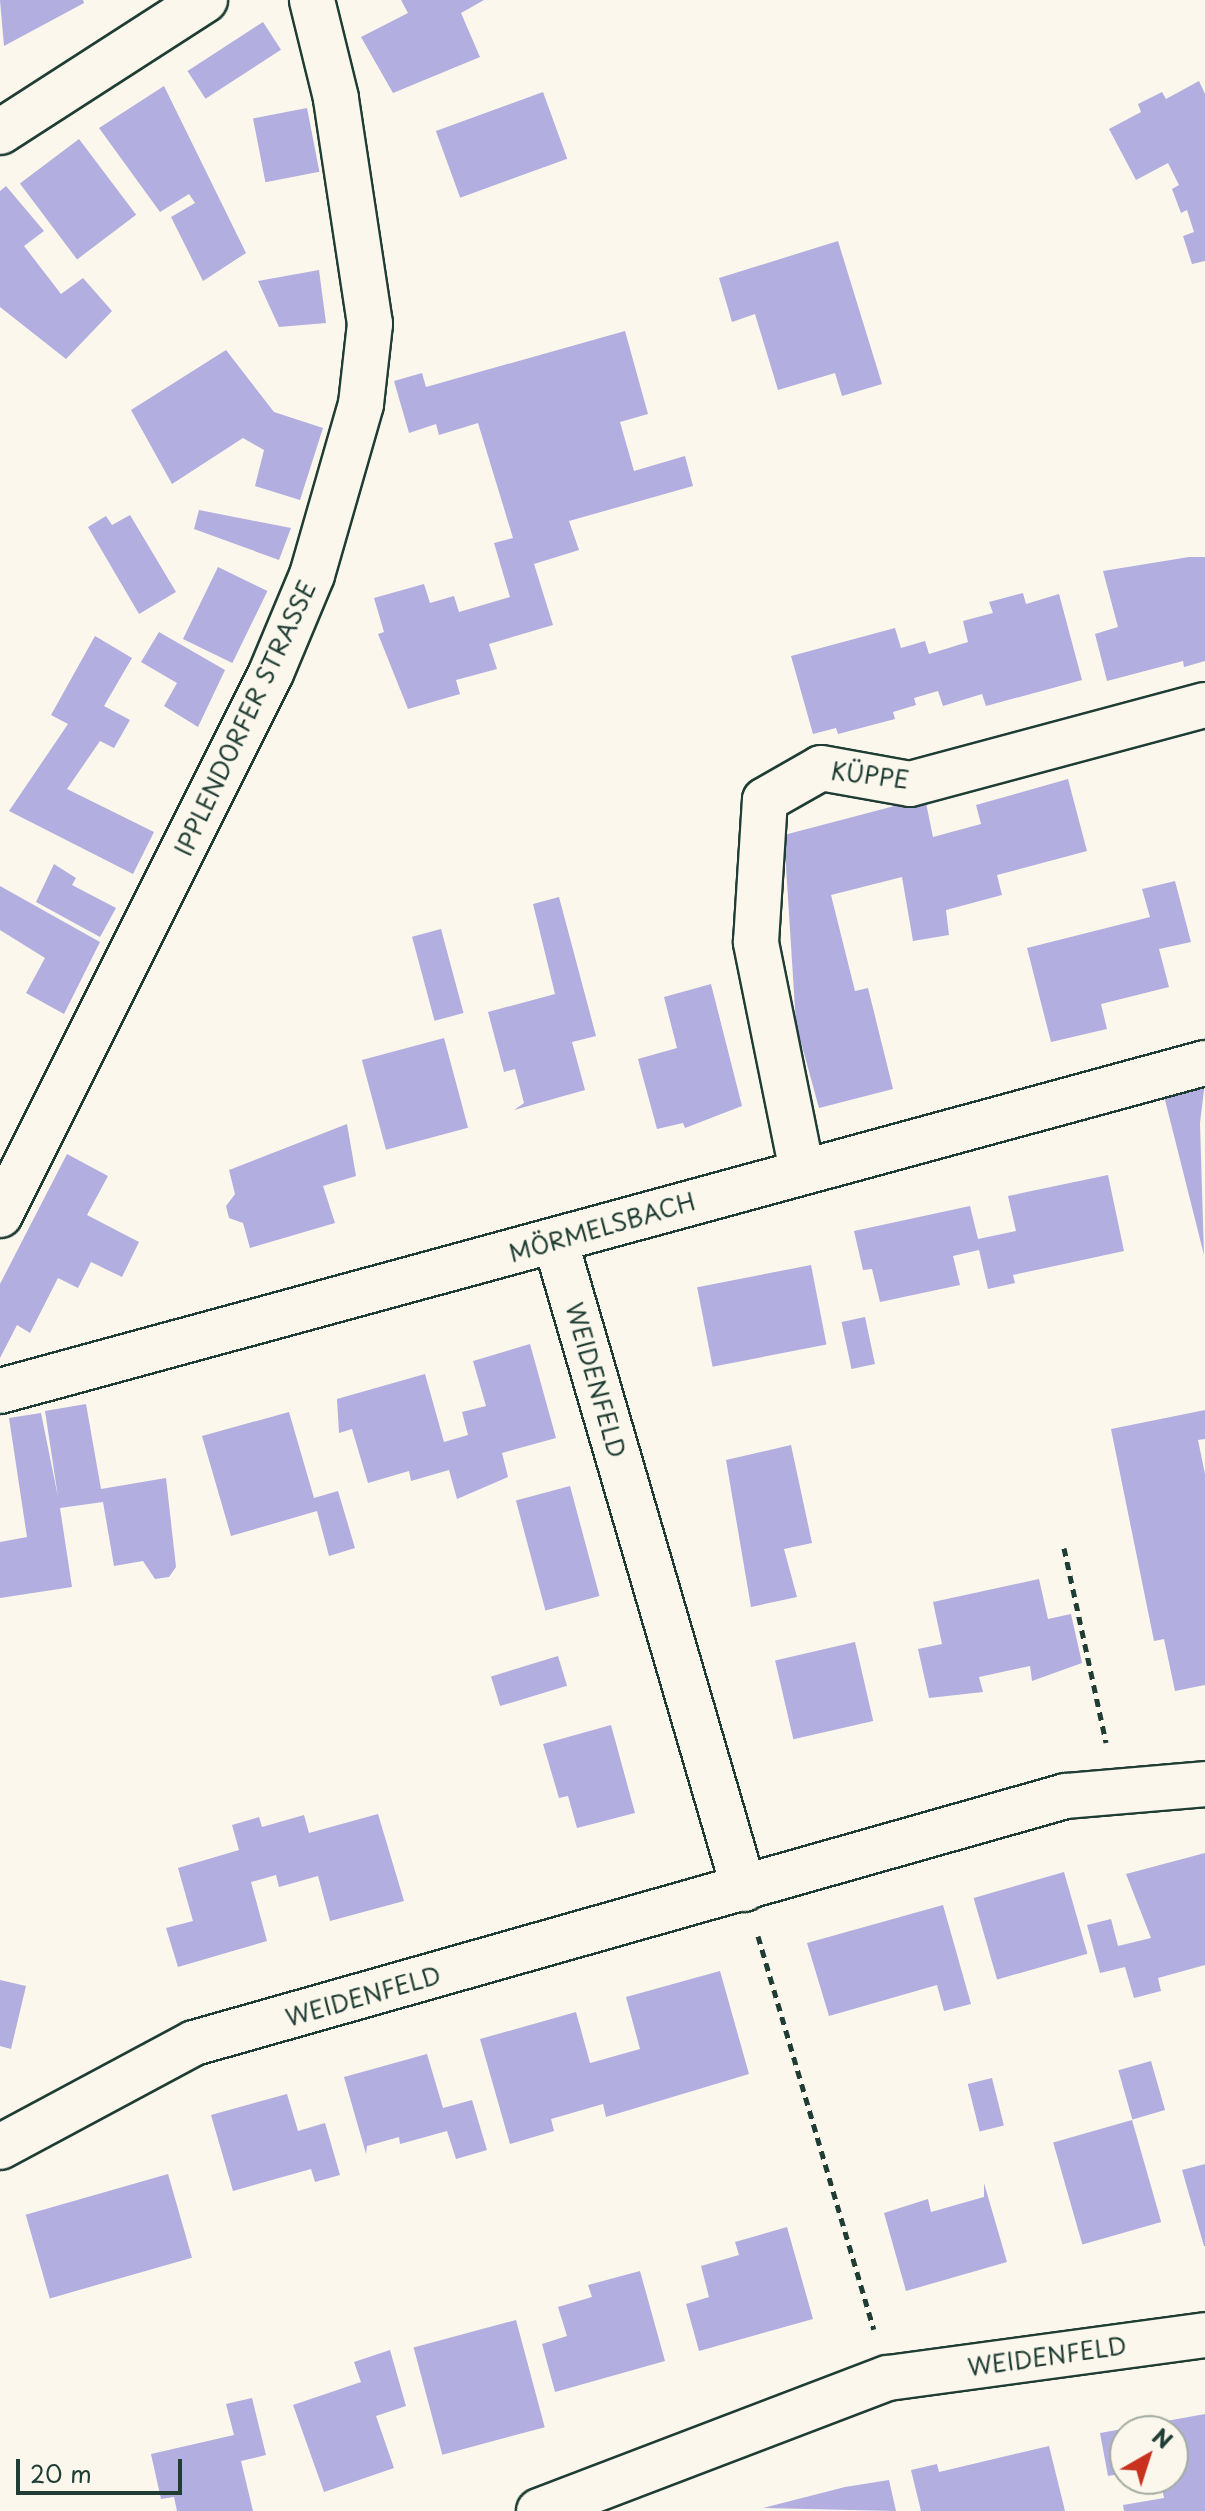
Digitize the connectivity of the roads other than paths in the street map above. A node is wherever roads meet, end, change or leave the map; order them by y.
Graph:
1 (205, 0) edge
2 (312, 0) edge
3 (0, 132) edge
4 (1205, 705) edge
5 (1205, 1063) edge
6 (802, 1171) junction
7 (0, 1215) edge
8 (555, 1240) junction
9 (0, 1391) edge
10 (1205, 1784) edge
11 (744, 1889) junction
12 (0, 2147) edge
13 (1205, 2335) edge
14 (539, 2511) edge

1 - 3 street
2 - 7 street, IPPLENDORFER STRASSE
4 - 6 street, KÜPPE
5 - 6 street, MÖRMELSBACH
6 - 8 street, MÖRMELSBACH
8 - 9 street, MÖRMELSBACH
8 - 11 street, WEIDENFELD
10 - 11 street, WEIDENFELD
11 - 12 street, WEIDENFELD
13 - 14 street, WEIDENFELD

